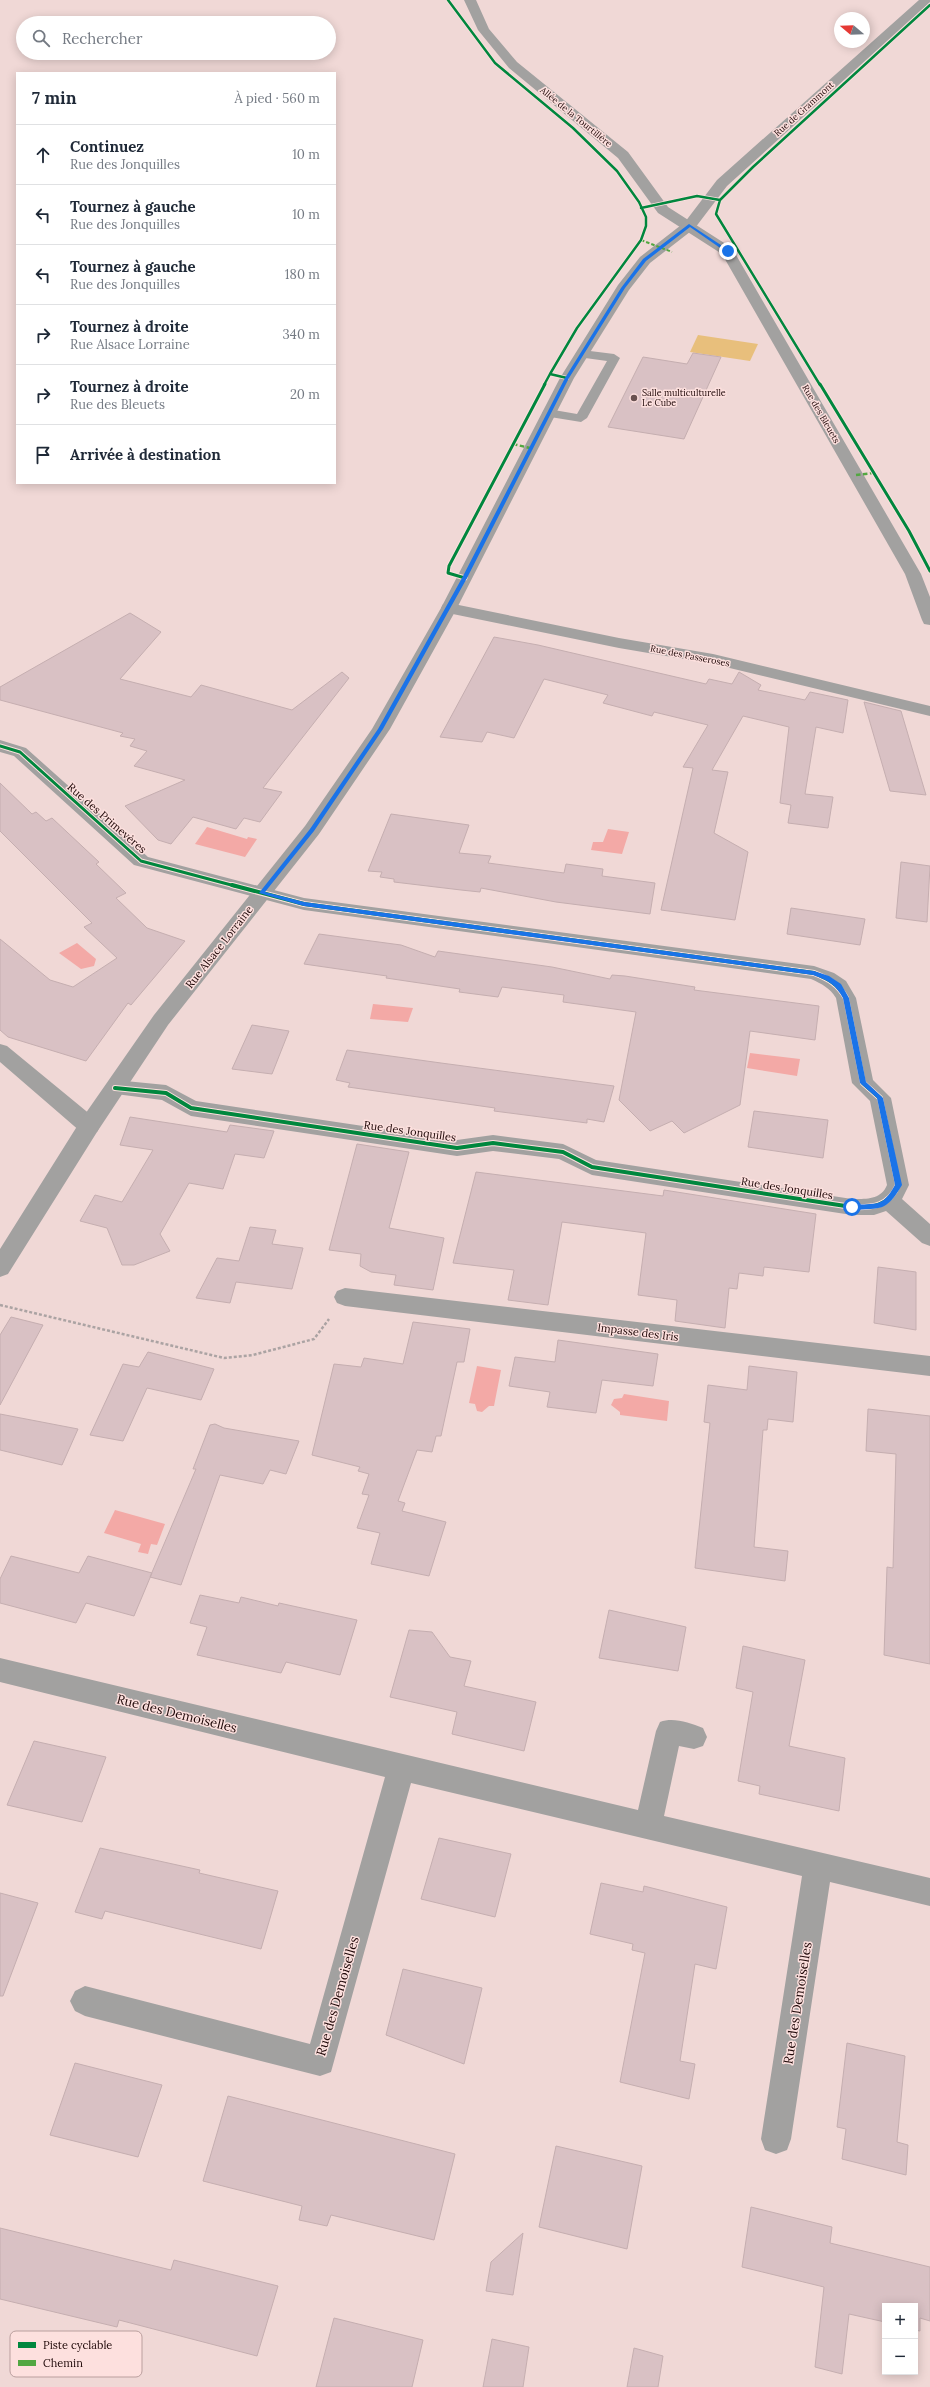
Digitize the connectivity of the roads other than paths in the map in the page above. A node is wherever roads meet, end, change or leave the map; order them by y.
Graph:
1 (470, 0) edge
2 (926, 0) edge
3 (690, 225) junction
4 (582, 354) junction
5 (548, 414) junction
6 (449, 608) junction
7 (930, 620) edge
8 (930, 711) edge
9 (0, 746) edge
10 (262, 893) junction
11 (0, 1051) edge
12 (115, 1088) junction
13 (89, 1126) junction
14 (889, 1201) junction
15 (930, 1237) edge
16 (0, 1268) edge
17 (345, 1297) road end
18 (930, 1366) edge
19 (0, 1670) edge
20 (694, 1737) dead end
21 (402, 1768) junction
22 (648, 1826) junction
23 (818, 1866) junction
24 (930, 1892) edge
25 (85, 2001) dead end
26 (776, 2139) dead end

1 - 3 street, Allée de la Tourtillère
2 - 3 street, Rue de Grammont
3 - 4 street, Rue Alsace Lorraine
3 - 7 street, Rue des Bleuets
4 - 5 street, Rue Alsace Lorraine
4 - 5 lane
5 - 6 street, Rue Alsace Lorraine
6 - 8 street, Rue des Passeroses
6 - 10 street, Rue Alsace Lorraine
9 - 10 street, Rue des Primevères
10 - 12 street, Rue Alsace Lorraine
10 - 14 street
11 - 13 street
12 - 13 street, Rue Alsace Lorraine
12 - 14 street, Rue des Jonquilles
13 - 16 street, Rue Alsace Lorraine
14 - 15 street
17 - 18 street, Impasse des Iris
19 - 21 street, Rue des Demoiselles
20 - 22 street
21 - 22 street, Rue des Demoiselles
21 - 25 street, Rue des Demoiselles
22 - 23 street, Rue des Demoiselles
23 - 24 street, Rue des Demoiselles
23 - 26 street, Rue des Demoiselles

